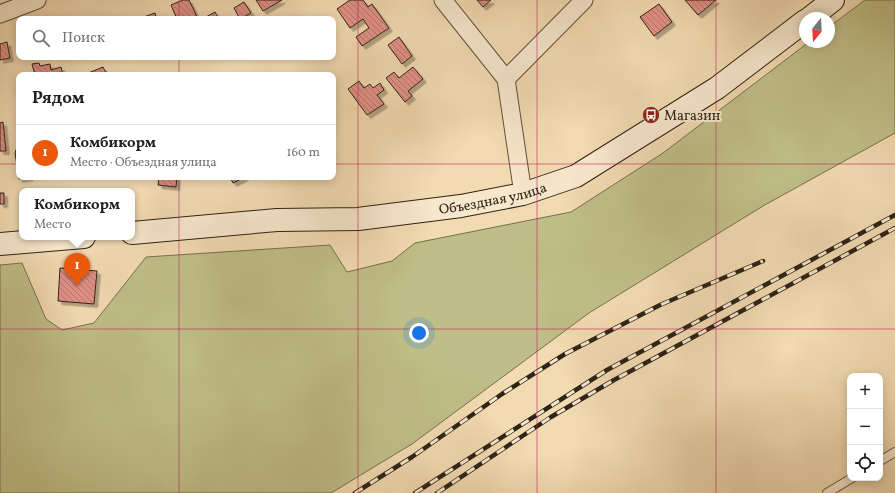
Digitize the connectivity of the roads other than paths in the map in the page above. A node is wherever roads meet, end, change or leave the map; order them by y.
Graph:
1 (37, 0) edge
2 (443, 0) edge
3 (584, 0) edge
4 (833, 0) edge
5 (818, 12) edge
6 (0, 14) edge
7 (799, 26) edge
8 (506, 80) junction
9 (523, 194) junction
10 (135, 233) edge
11 (48, 240) edge
12 (0, 244) edge
13 (895, 452) edge
14 (883, 459) edge
15 (847, 481) edge
16 (827, 493) edge

1 - 6 street
2 - 8 street
3 - 8 street
4 - 5 street
7 - 9 street, Объездная улица
8 - 9 street
9 - 10 street, Объездная улица
11 - 12 street
13 - 14 lane
15 - 16 lane

